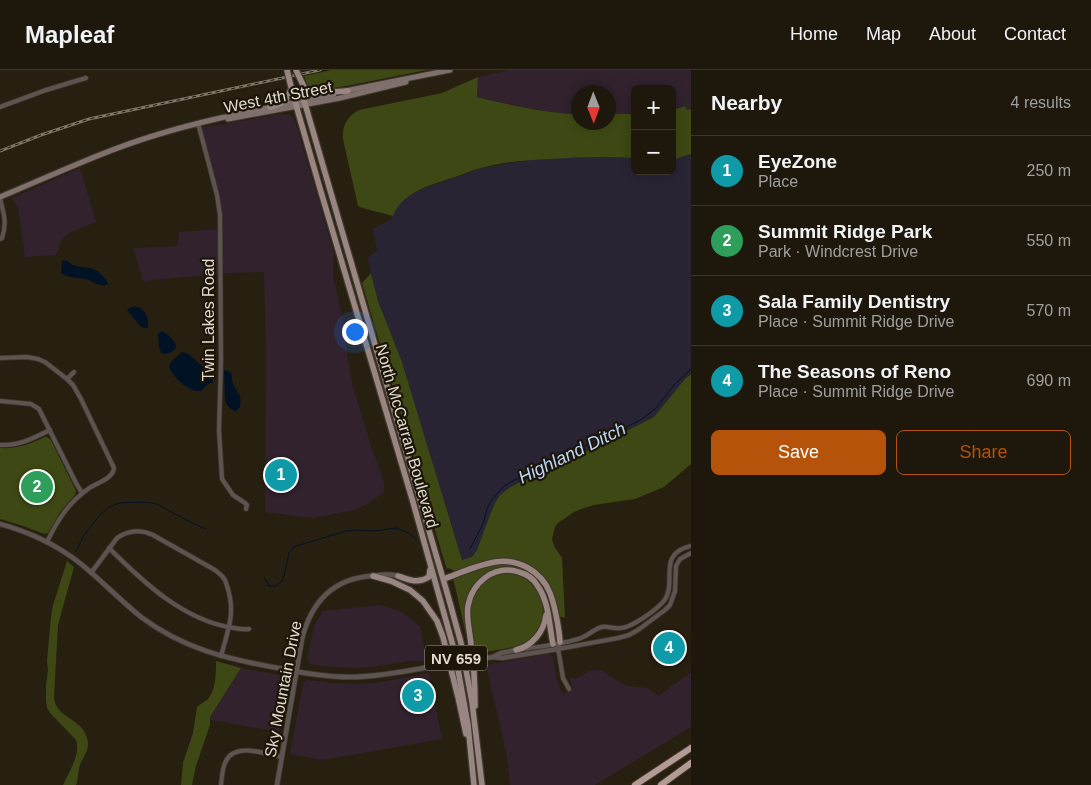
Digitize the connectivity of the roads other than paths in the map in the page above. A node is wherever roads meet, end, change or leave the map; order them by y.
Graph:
1 (296, 70) edge
2 (450, 70) edge
3 (287, 71) edge
4 (86, 78) dead end
5 (303, 89) junction
6 (291, 91) junction
7 (348, 91) junction
8 (304, 103) junction
9 (296, 105) junction
10 (0, 107) edge
11 (270, 107) junction
12 (198, 124) junction
13 (0, 198) edge
14 (1, 208) edge
15 (0, 239) edge
16 (347, 245) junction
17 (338, 248) junction
18 (0, 358) edge
19 (74, 372) dead end
20 (67, 379) junction
21 (0, 400) edge
22 (50, 430) junction
23 (0, 444) edge
24 (82, 493) junction
25 (246, 509) dead end
26 (0, 524) edge
27 (47, 542) junction
28 (691, 546) edge
29 (109, 548) junction
30 (691, 553) edge
31 (429, 560) junction
32 (91, 573) junction
33 (374, 576) junction
34 (398, 576) joint
35 (444, 579) junction
36 (546, 603) junction
37 (229, 627) junction
38 (249, 629) dead end
39 (557, 645) junction
40 (516, 650) junction
41 (221, 656) junction
42 (493, 657) junction
43 (297, 672) junction
44 (569, 689) dead end
45 (475, 723) junction
46 (691, 748) edge
47 (282, 757) junction
48 (470, 758) junction
49 (691, 763) edge
50 (221, 785) edge
51 (277, 785) edge
52 (474, 785) edge
53 (482, 785) edge
54 (635, 785) edge
55 (661, 785) edge

1 - 5 main road, North McCarran Boulevard / NV 659, bridge
2 - 7 main road, West 4th Street
2 - 8 main road, West 4th Street
3 - 6 main road, North McCarran Boulevard, bridge
4 - 10 street
5 - 7 main road
5 - 8 main road, North McCarran Boulevard / NV 659
6 - 9 main road, North McCarran Boulevard / NV 659
6 - 11 main road
7 - 8 main road, West 4th Street
8 - 9 main road, West 4th Street
8 - 16 main road, North McCarran Boulevard / NV 659
9 - 11 main road, West 4th Street
9 - 12 main road, West 4th Street
9 - 17 main road, North McCarran Boulevard / NV 659
11 - 12 main road, West 4th Street
12 - 13 main road, West 4th Street
12 - 25 street, Twin Lakes Road
13 - 14 street
14 - 15 street
16 - 17 main road
16 - 35 main road, North McCarran Boulevard / NV 659
17 - 31 main road, North McCarran Boulevard / NV 659
18 - 20 street
19 - 20 street
20 - 24 street
21 - 22 street
22 - 23 street
22 - 24 street
24 - 27 street
26 - 27 street
27 - 32 street
28 - 39 street
29 - 32 street
29 - 37 street
29 - 37 street
30 - 39 street
31 - 34 main road
31 - 48 main road, North McCarran Boulevard / NV 659
32 - 41 street
33 - 34 street, Sky Mountain Drive
33 - 43 street, Sky Mountain Drive
33 - 48 main road
35 - 39 main road
35 - 45 main road, North McCarran Boulevard / NV 659
36 - 39 main road
36 - 40 main road
36 - 45 main road
37 - 38 street
37 - 41 street
39 - 40 street
39 - 42 street
39 - 44 street
40 - 42 street
41 - 43 street
42 - 43 street, bridge
43 - 47 street, Sky Mountain Drive
45 - 53 main road, North McCarran Boulevard / NV 659
46 - 54 highway
47 - 50 street
47 - 51 street, Sky Mountain Drive
48 - 52 main road, North McCarran Boulevard / NV 659
49 - 55 highway

